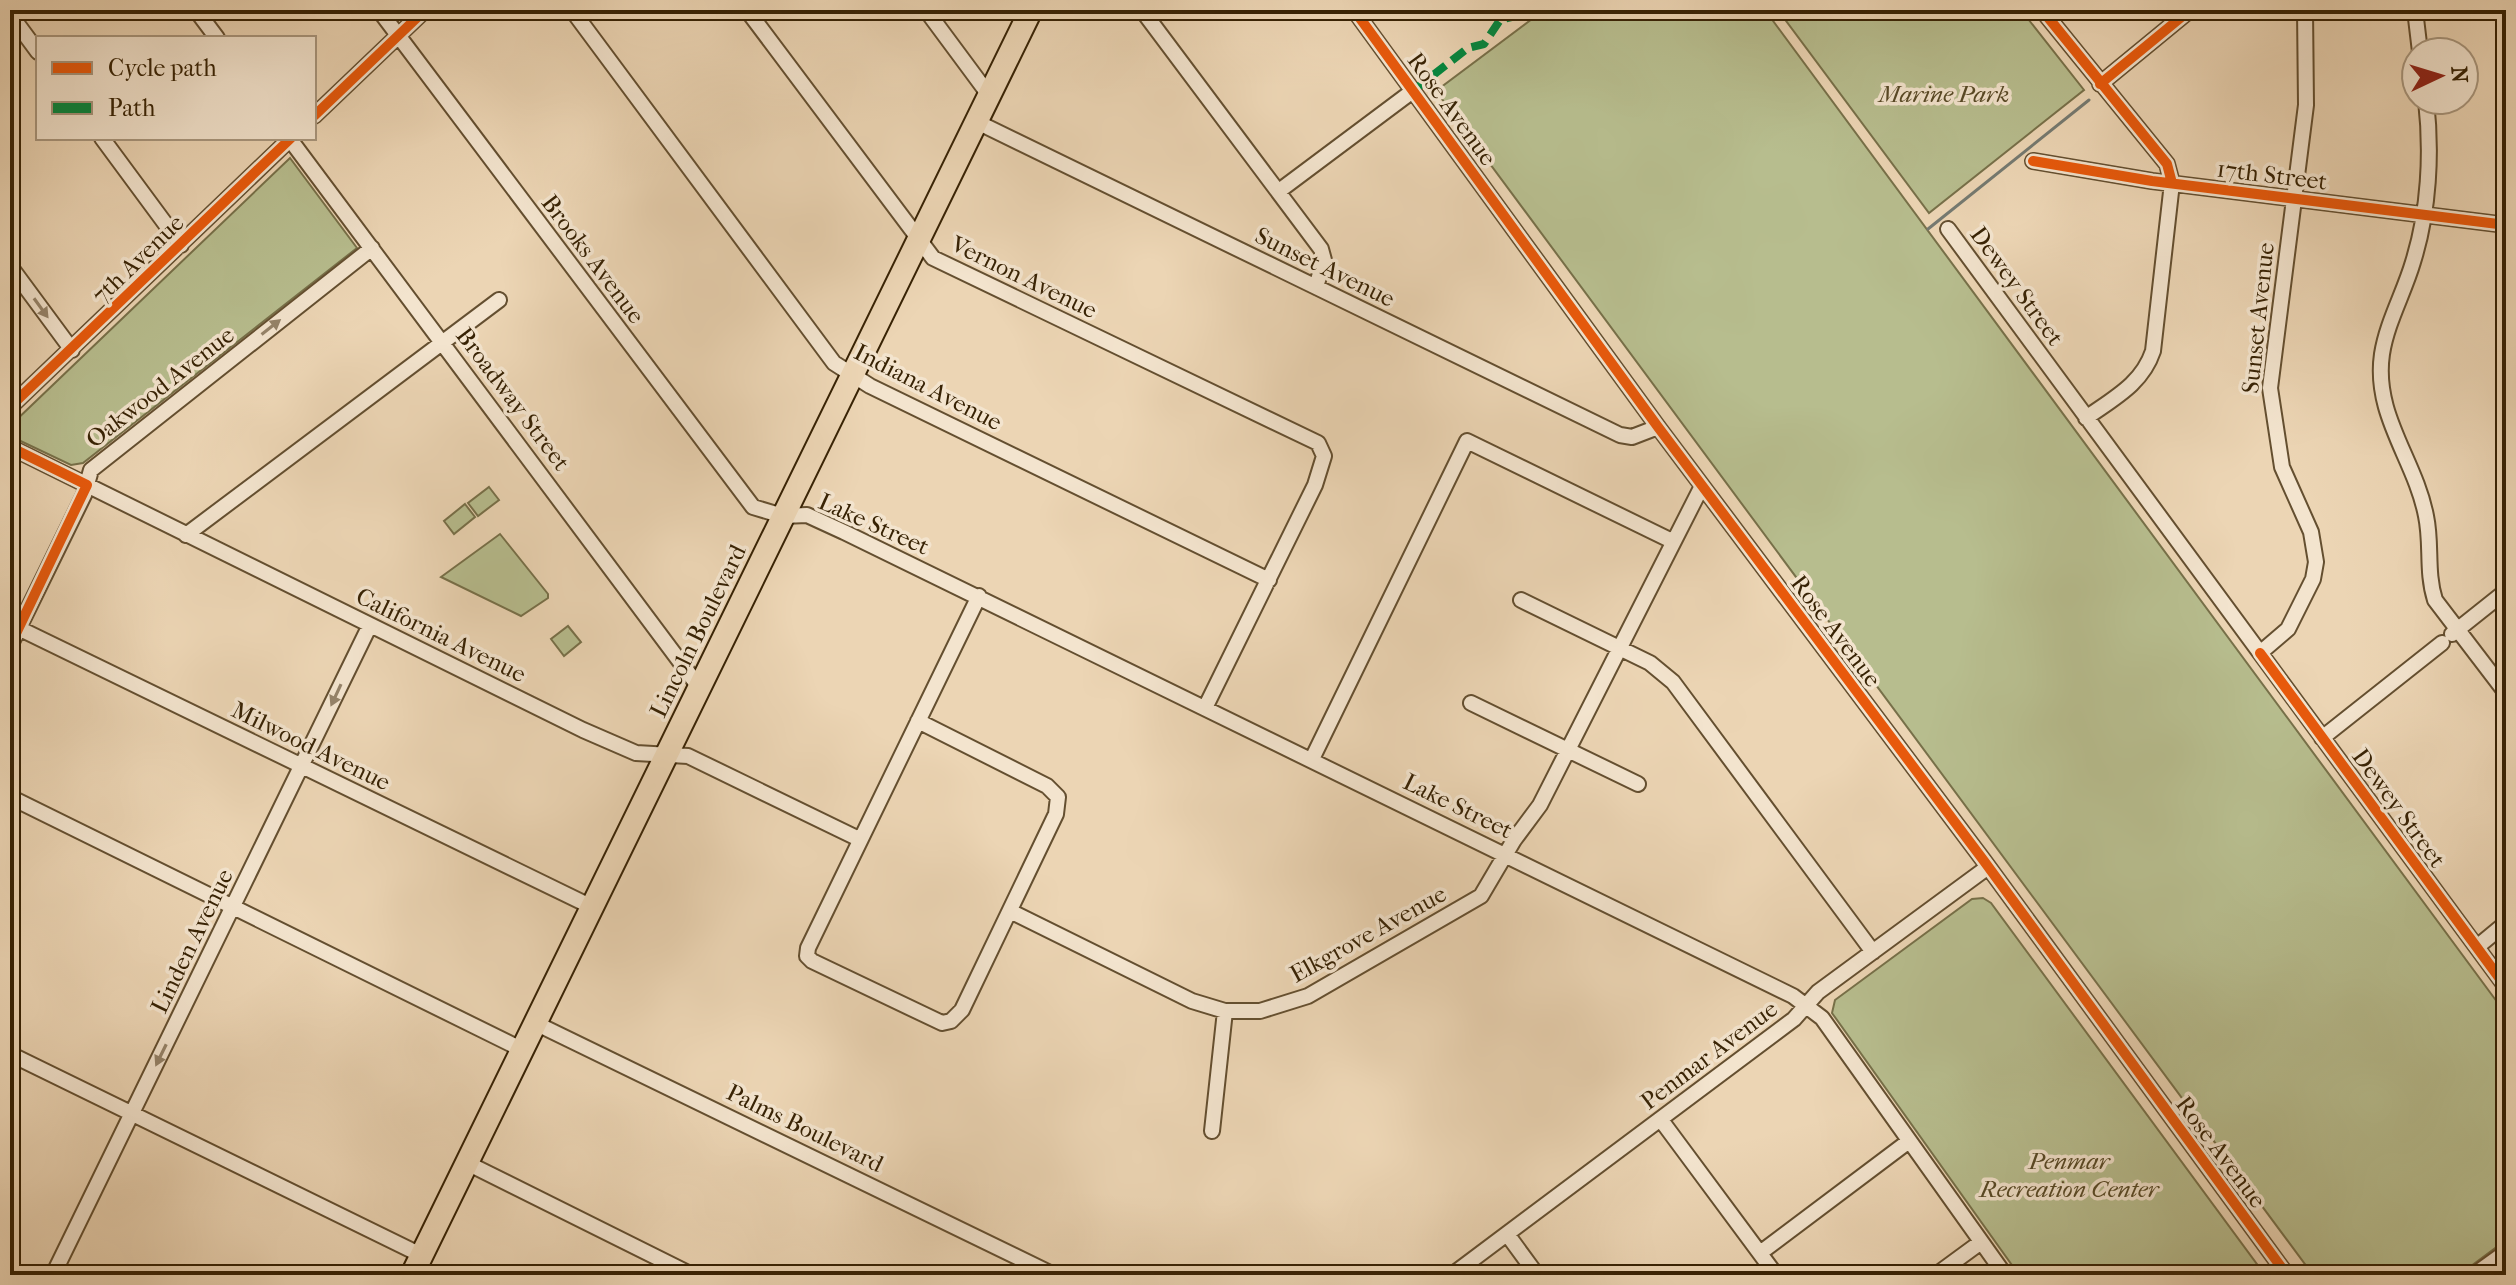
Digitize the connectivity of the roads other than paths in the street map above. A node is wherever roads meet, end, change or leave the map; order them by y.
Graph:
1 (196, 10) edge
2 (379, 10) edge
3 (425, 10) edge
4 (572, 10) edge
5 (747, 10) edge
6 (926, 10) edge
7 (1031, 10) edge
8 (1142, 10) edge
9 (1354, 10) edge
10 (2042, 10) edge
11 (2190, 10) edge
12 (2305, 10) edge
13 (2415, 10) edge
14 (10, 14) edge
15 (216, 36) edge
16 (398, 36) junction
17 (2418, 36) edge
18 (36, 49) edge
19 (2100, 84) junction
20 (1414, 90) junction
21 (989, 95) junction
22 (316, 114) edge
23 (2427, 116) edge
24 (975, 121) junction
25 (103, 140) edge
26 (288, 140) edge
27 (291, 140) edge
28 (2033, 161) dead end
29 (2172, 183) junction
30 (1279, 191) junction
31 (2293, 198) junction
32 (2422, 214) junction
33 (2506, 225) edge
34 (1948, 229) dead end
35 (918, 241) junction
36 (181, 245) junction
37 (372, 248) junction
38 (10, 266) edge
39 (1316, 287) junction
40 (499, 300) dead end
41 (443, 342) junction
42 (72, 350) junction
43 (853, 377) junction
44 (10, 407) edge
45 (2086, 418) junction
46 (1658, 427) junction
47 (10, 447) edge
48 (87, 485) junction
49 (1702, 486) junction
50 (783, 516) junction
51 (186, 535) junction
52 (1672, 541) junction
53 (1269, 580) junction
54 (2506, 591) edge
55 (979, 596) junction
56 (1521, 600) dead end
57 (370, 625) junction
58 (14, 626) edge
59 (2450, 636) junction
60 (10, 646) edge
61 (1619, 647) junction
62 (2260, 653) junction
63 (699, 687) junction
64 (2506, 693) edge
65 (1471, 703) dead end
66 (1206, 706) junction
67 (918, 721) junction
68 (2322, 738) junction
69 (1568, 749) junction
70 (666, 756) junction
71 (1312, 759) junction
72 (302, 766) junction
73 (1638, 784) dead end
74 (10, 797) edge
75 (859, 839) junction
76 (1506, 854) junction
77 (1988, 867) junction
78 (234, 907) junction
79 (592, 907) junction
80 (1010, 911) junction
81 (2506, 923) edge
82 (2477, 947) junction
83 (1873, 952) junction
84 (2506, 987) edge
85 (1807, 1004) junction
86 (1225, 1011) junction
87 (535, 1023) junction
88 (521, 1049) junction
89 (10, 1054) edge
90 (132, 1114) junction
91 (1661, 1120) junction
92 (1212, 1131) dead end
93 (1909, 1141) junction
94 (467, 1163) junction
95 (1507, 1234) junction
96 (1981, 1242) junction
97 (2506, 1252) edge
98 (1760, 1253) junction
99 (417, 1269) edge
100 (53, 1275) edge
101 (692, 1275) edge
102 (1054, 1275) edge
103 (1452, 1275) edge
104 (1537, 1275) edge
105 (1776, 1275) edge
106 (1936, 1275) edge
107 (2005, 1275) edge
108 (2287, 1275) edge
109 (2474, 1275) edge

1 - 15 street
2 - 16 street, Brooks Avenue
3 - 16 street
4 - 43 street, Indiana Avenue
5 - 35 street, Vernon Avenue
6 - 21 street
7 - 21 highway, Lincoln Boulevard
8 - 30 street
9 - 20 street, Rose Avenue
10 - 19 street
11 - 19 street
12 - 31 street, Sunset Avenue
13 - 17 street
14 - 18 street
16 - 22 street
16 - 50 street, Brooks Avenue
19 - 29 street
20 - 30 street
20 - 46 street, Rose Avenue
21 - 24 highway, Lincoln Boulevard
23 - 32 street
24 - 35 highway, Lincoln Boulevard
24 - 39 street, Sunset Avenue
25 - 36 street
26 - 36 street, 7th Avenue
27 - 37 street, Broadway Street
28 - 29 street, 17th Street
29 - 31 street, 17th Street
29 - 45 street
30 - 39 street
31 - 32 street, 17th Street
31 - 62 street, Sunset Avenue
32 - 33 street, 17th Street
32 - 59 street
34 - 45 street, Dewey Street
35 - 43 highway, Lincoln Boulevard
35 - 53 street, Vernon Avenue
36 - 42 street, 7th Avenue
37 - 41 street, Broadway Street
48 -> 37 street, Oakwood Avenue
38 -> 42 street
39 - 46 street, Sunset Avenue
40 - 41 street
41 - 51 street
41 - 63 street, Broadway Street
42 - 44 street, 7th Avenue
43 - 50 highway, Lincoln Boulevard
43 - 53 street, Indiana Avenue
45 - 62 street, Dewey Street
46 - 49 street, Rose Avenue
47 - 48 street, California Avenue
48 - 51 street, California Avenue
48 - 58 street, Oakwood Avenue
49 - 52 street, Elkgrove Avenue
49 - 77 street, Rose Avenue
50 - 55 street, Lake Street
50 - 63 highway, Lincoln Boulevard
51 - 57 street, California Avenue
52 - 61 street, Elkgrove Avenue
52 - 71 street
53 - 66 street
54 - 59 street
55 - 66 street, Lake Street
55 - 67 street
56 - 61 street
57 - 70 street, California Avenue
57 -> 72 street, Linden Avenue
58 - 60 street, Oakwood Avenue
58 - 72 street, Milwood Avenue
59 - 64 street
59 - 68 street
61 - 69 street, Elkgrove Avenue
61 - 83 street
62 - 68 street, Dewey Street
63 - 70 highway, Lincoln Boulevard
65 - 69 street
66 - 71 street, Lake Street
67 - 75 street
67 - 80 street
68 - 82 street, Dewey Street
69 - 73 street
69 - 76 street, Elkgrove Avenue
70 - 75 street, California Avenue
70 - 79 highway, Lincoln Boulevard
71 - 76 street, Lake Street
72 - 78 street, Linden Avenue
72 - 79 street, Milwood Avenue
74 - 78 street
75 - 80 street
76 - 85 street, Lake Street
76 - 86 street, Elkgrove Avenue
77 - 83 street, Penmar Avenue
77 - 108 street, Rose Avenue
78 - 88 street
78 -> 90 street, Linden Avenue
79 - 87 highway, Lincoln Boulevard
80 - 86 street, Elkgrove Avenue
81 - 82 street
82 - 84 street, Dewey Street
83 - 85 street, Penmar Avenue
85 - 91 street, Penmar Avenue
85 - 93 street, Lake Street
86 - 92 street
87 - 88 highway, Lincoln Boulevard
87 - 102 street, Palms Boulevard
88 - 94 highway, Lincoln Boulevard
89 - 90 street
90 - 99 street
90 - 100 street, Linden Avenue
91 - 95 street, Penmar Avenue
91 - 98 street
93 - 96 street, Lake Street
93 - 98 street
94 - 99 highway, Lincoln Boulevard
94 - 101 street
95 - 103 street, Penmar Avenue
95 - 104 street
96 - 106 street
96 - 107 street, Lake Street
97 - 109 street
98 - 105 street

